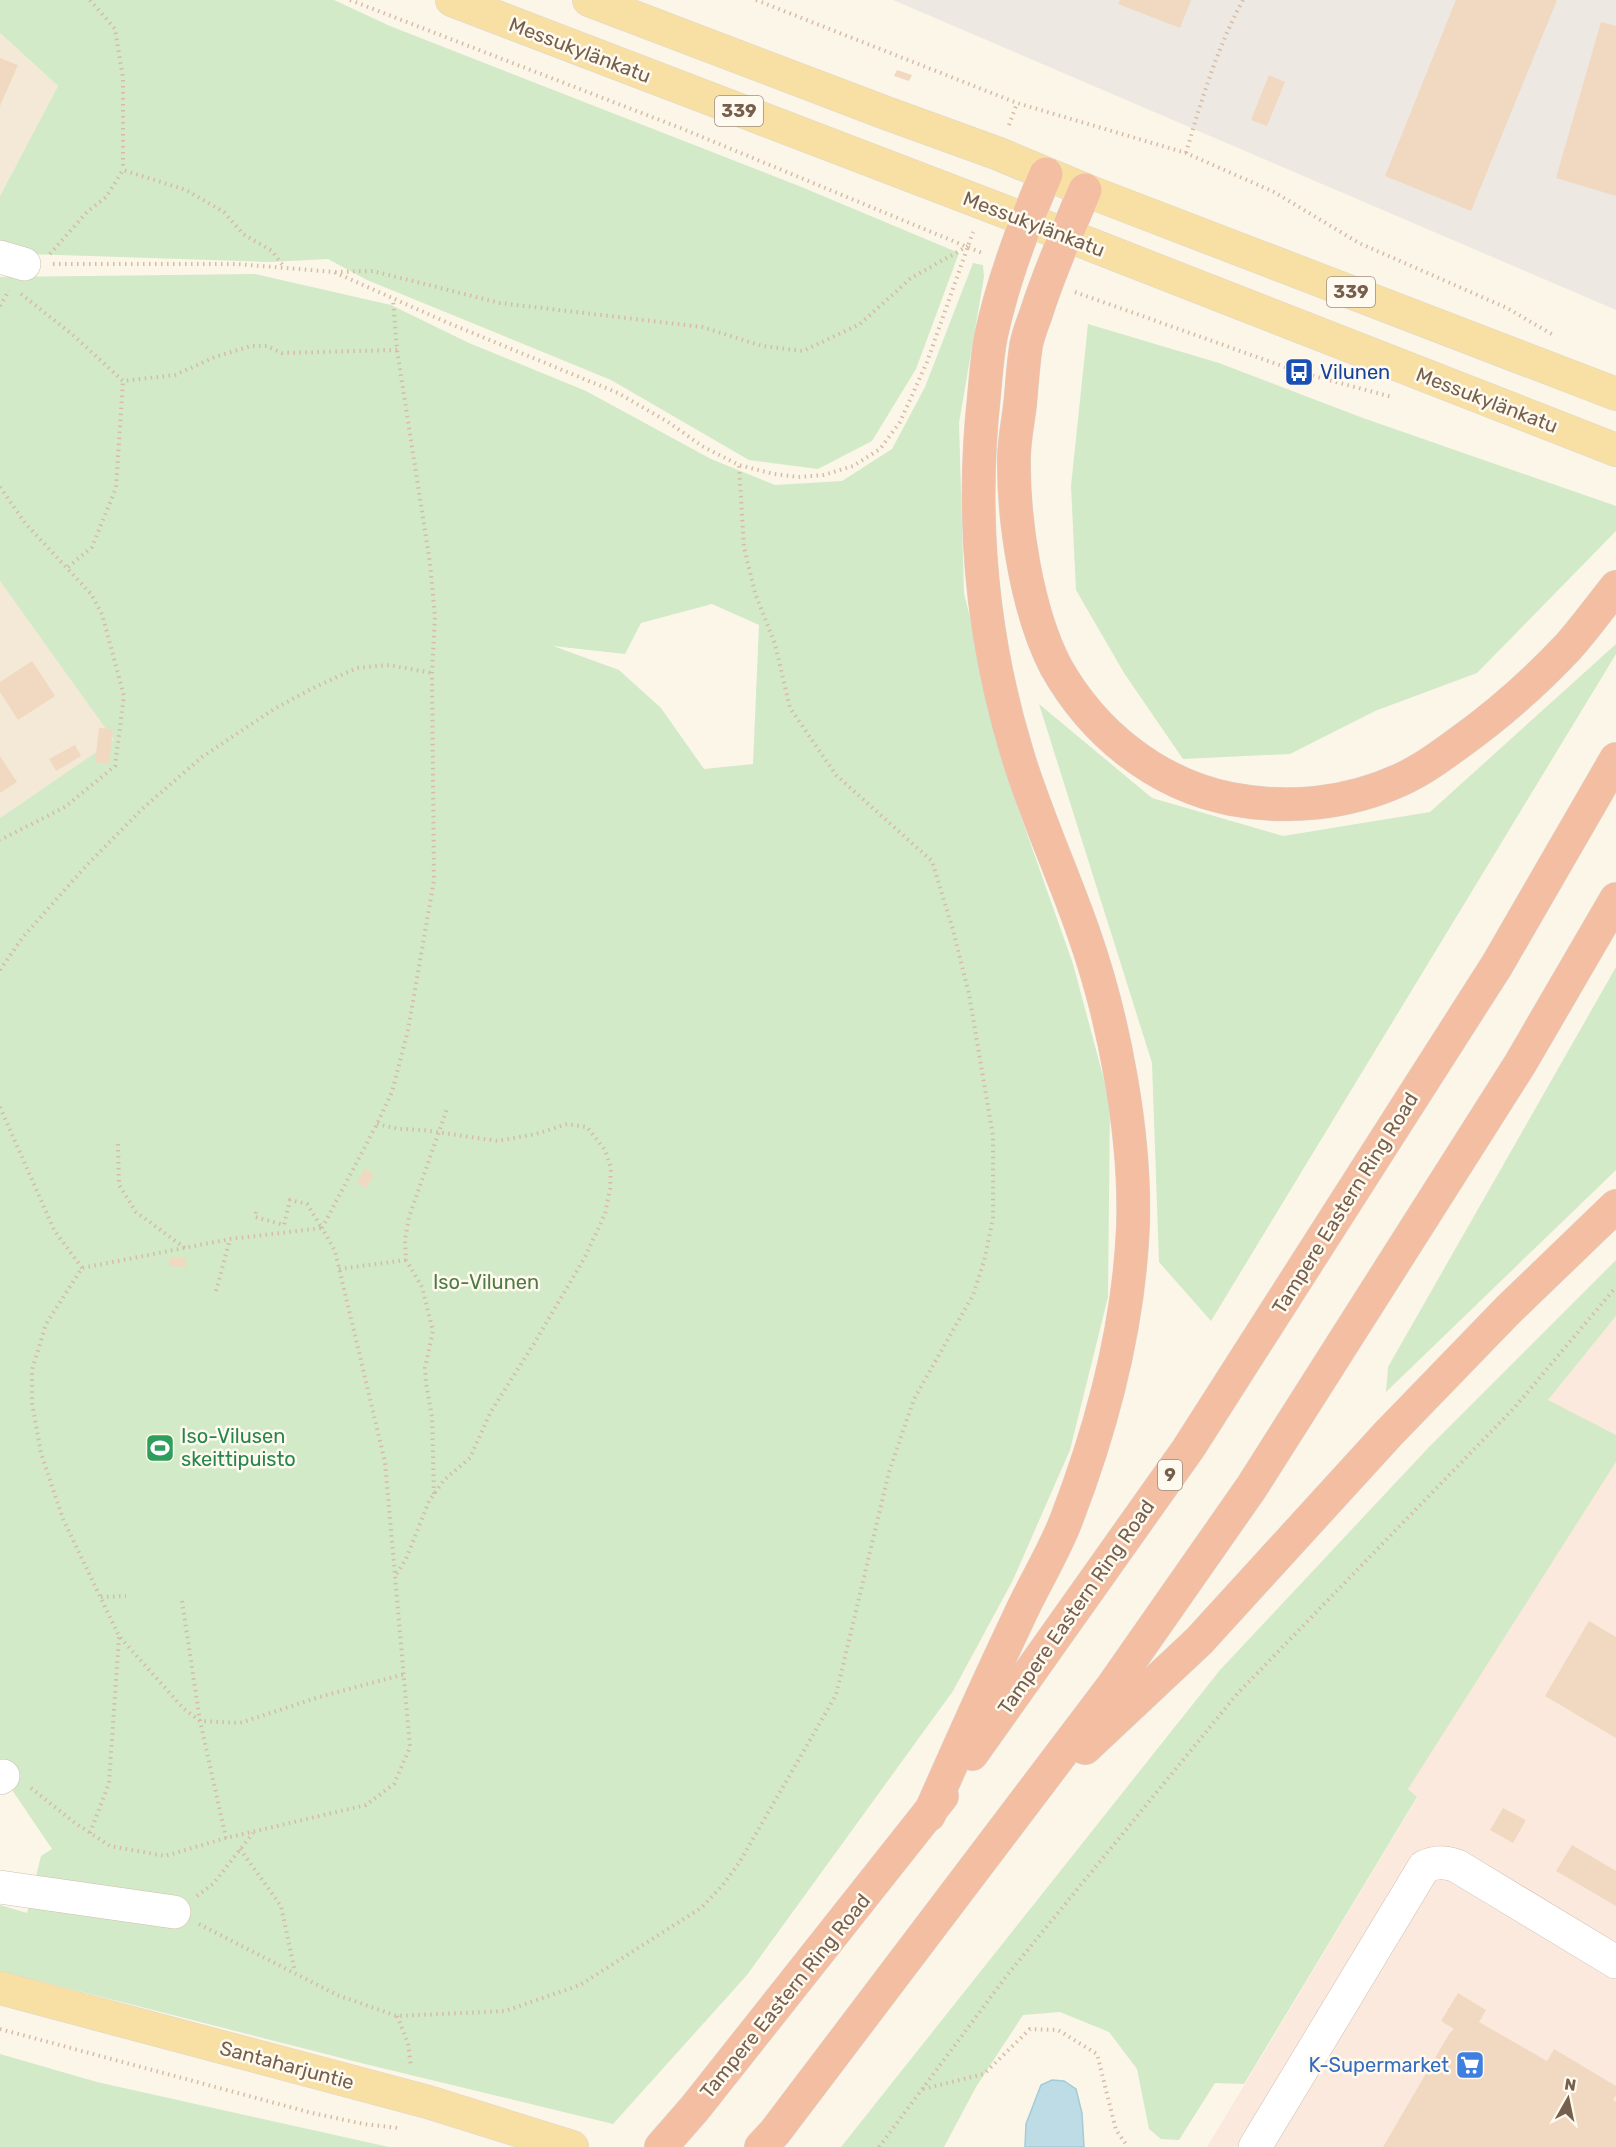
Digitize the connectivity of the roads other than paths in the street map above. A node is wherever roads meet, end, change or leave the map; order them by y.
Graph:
1 (452, 0) edge
2 (589, 0) edge
3 (1046, 174) junction
4 (1085, 190) junction
5 (1026, 220) junction
6 (1066, 235) junction
7 (1616, 394) edge
8 (1616, 450) edge
9 (1616, 587) edge
10 (1616, 759) edge
11 (1616, 899) edge
12 (1616, 1206) edge
13 (1024, 1805) junction
14 (929, 1815) junction
15 (0, 1887) edge
16 (174, 1912) road end
17 (1616, 1962) edge
18 (0, 1988) edge
19 (572, 2147) edge
20 (661, 2147) edge
21 (761, 2147) edge
22 (1256, 2147) edge

1 - 5 main road, Messukylänkatu / 339
2 - 3 main road, 339
3 - 4 main road, 339
3 - 5 highway
4 - 6 highway
4 - 7 main road, 339
5 - 6 main road, Messukylänkatu / 339
5 - 14 highway
6 - 8 main road, Messukylänkatu / 339
6 - 9 highway
10 - 14 highway, Tampere Eastern Ring Road / 9
11 - 13 highway
12 - 13 highway
13 - 21 highway
14 - 20 highway, Tampere Eastern Ring Road / 9
15 - 16 lane
17 - 22 lane
18 - 19 main road, Santaharjuntie

